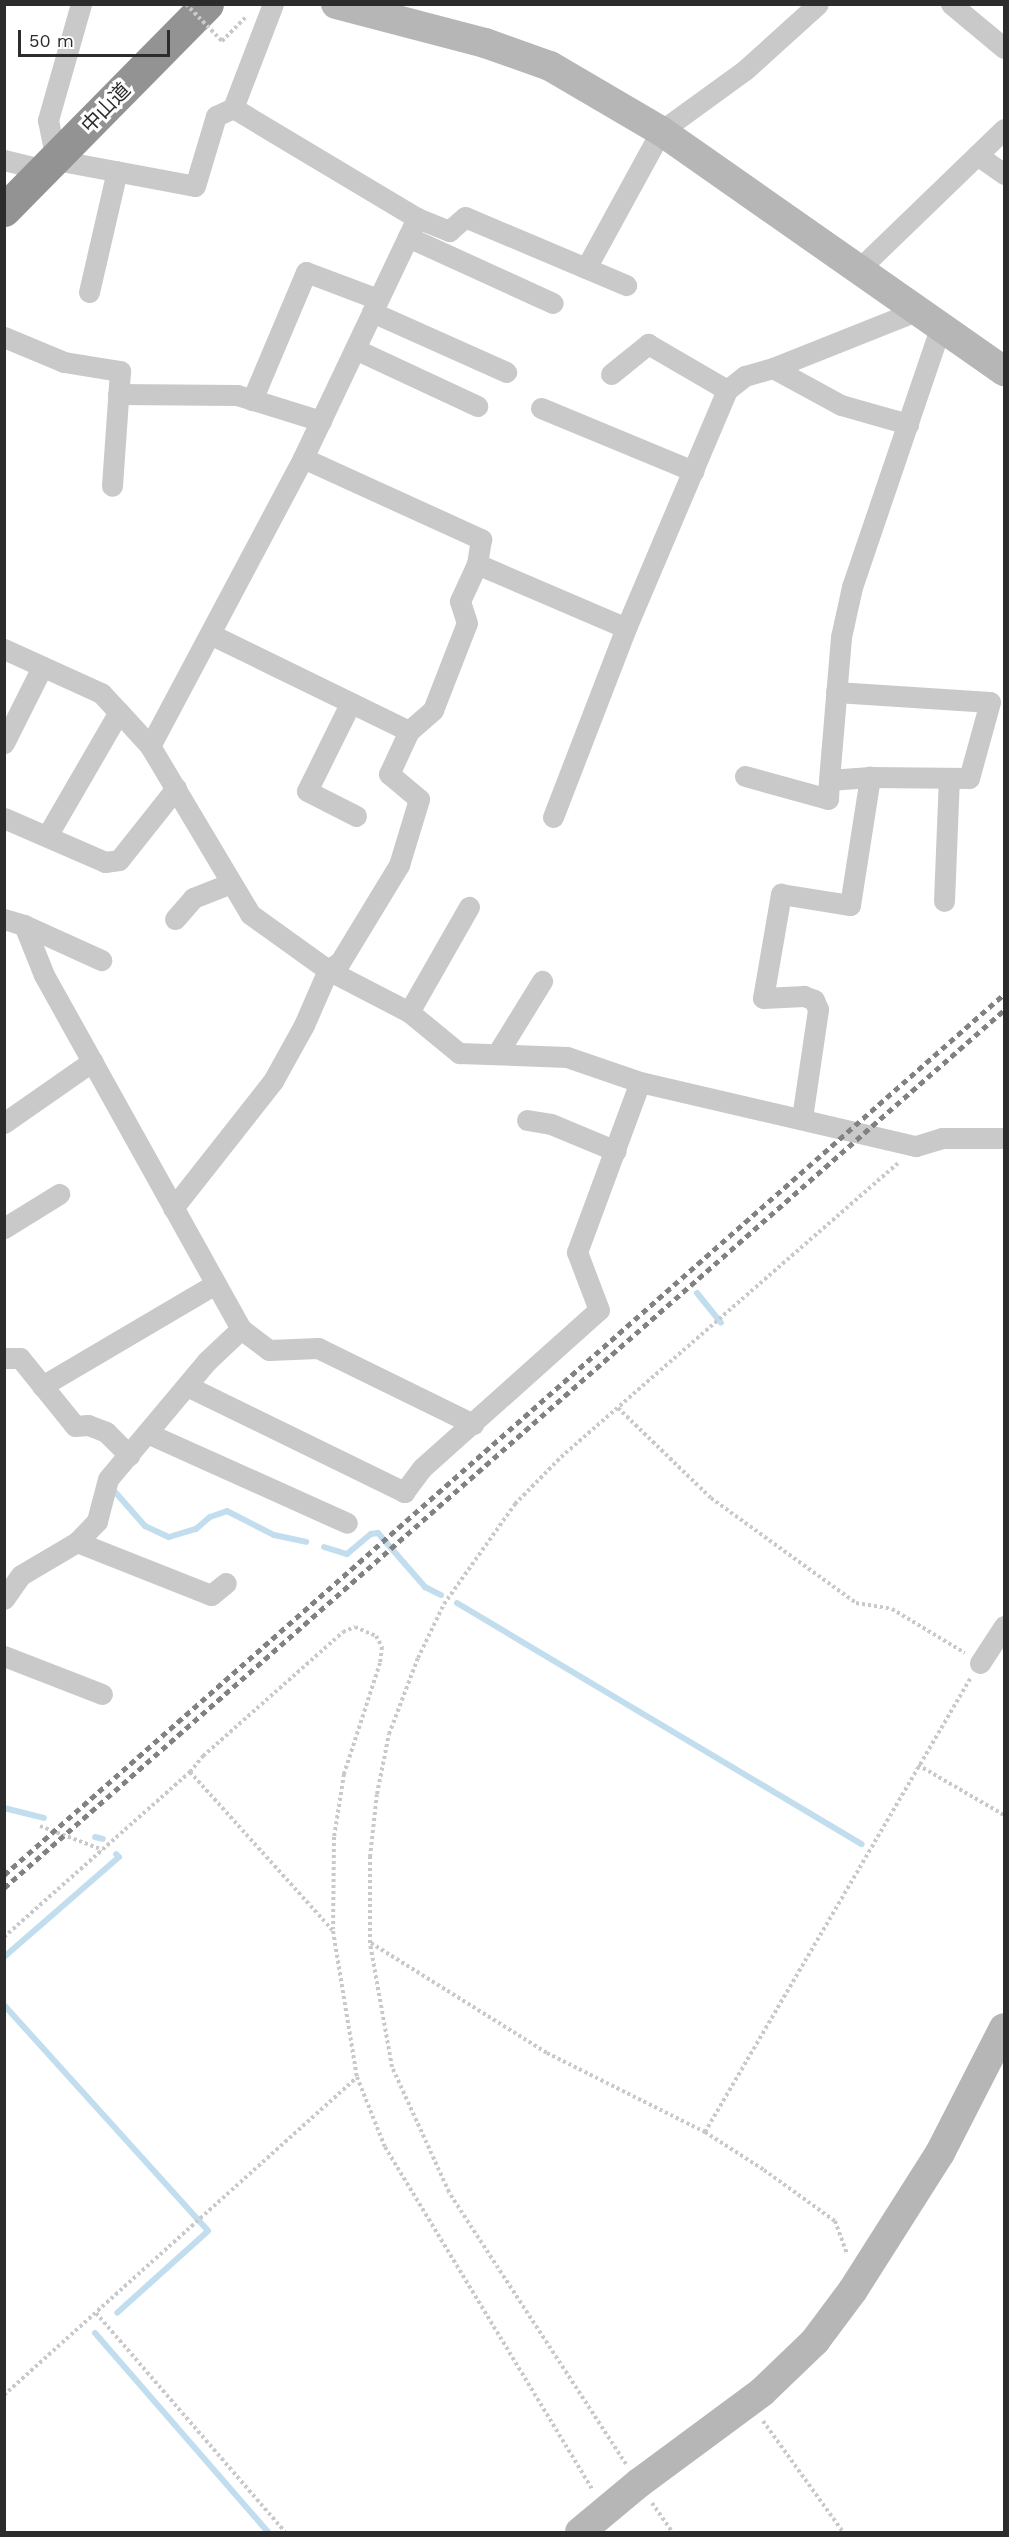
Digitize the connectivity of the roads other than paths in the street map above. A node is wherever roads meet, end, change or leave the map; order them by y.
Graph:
1 (81, 4) edge
2 (207, 4) edge
3 (273, 4) edge
4 (336, 4) edge
5 (818, 4) edge
6 (951, 4) edge
7 (1005, 48) edge
8 (233, 108) junction
9 (1005, 129) edge
10 (661, 131) junction
11 (977, 155) junction
12 (4, 160) edge
13 (50, 165) junction
14 (117, 171) junction
15 (1005, 174) edge
16 (4, 210) edge
17 (412, 228) junction
18 (586, 268) junction
19 (858, 270) junction
20 (626, 285) dead end
21 (89, 292) dead end
22 (553, 303) dead end
23 (375, 306) junction
24 (916, 311) junction
25 (940, 328) junction
26 (4, 337) edge
27 (355, 349) junction
28 (773, 368) junction
29 (1005, 371) edge
30 (506, 372) dead end
31 (611, 374) dead end
32 (727, 390) junction
33 (118, 394) junction
34 (252, 400) junction
35 (477, 406) dead end
36 (540, 408) dead end
37 (321, 421) junction
38 (908, 424) junction
39 (303, 458) junction
40 (693, 471) junction
41 (112, 486) dead end
42 (477, 564) junction
43 (626, 628) junction
44 (210, 634) junction
45 (4, 649) edge
46 (42, 667) junction
47 (836, 692) junction
48 (350, 704) junction
49 (119, 712) junction
50 (409, 731) junction
51 (4, 743) edge
52 (150, 746) junction
53 (745, 776) dead end
54 (870, 777) junction
55 (949, 778) junction
56 (829, 780) junction
57 (176, 788) junction
58 (356, 816) dead end
59 (4, 818) edge
60 (553, 818) dead end
61 (47, 836) junction
62 (231, 883) junction
63 (944, 901) dead end
64 (469, 907) dead end
65 (174, 919) dead end
66 (14, 922) edge
67 (101, 960) dead end
68 (328, 970) junction
69 (542, 981) dead end
70 (409, 1012) junction
71 (497, 1054) junction
72 (93, 1061) junction
73 (640, 1082) junction
74 (802, 1118) junction
75 (527, 1120) dead end
76 (4, 1123) edge
77 (1005, 1138) edge
78 (616, 1151) junction
79 (58, 1194) dead end
80 (173, 1208) junction
81 (4, 1228) edge
82 (215, 1284) junction
83 (241, 1329) junction
84 (4, 1358) edge
85 (42, 1386) junction
86 (187, 1386) junction
87 (473, 1424) junction
88 (147, 1433) junction
89 (129, 1455) junction
90 (347, 1523) dead end
91 (77, 1542) junction
92 (226, 1583) dead end
93 (4, 1599) edge
94 (1005, 1626) edge
95 (4, 1656) edge
96 (980, 1663) road end
97 (102, 1694) dead end
98 (1005, 2028) edge
99 (580, 2532) edge

1 - 13 street
2 - 13 highway, 中山道
3 - 8 street
4 - 10 street
5 - 10 street
6 - 7 street
8 - 14 street
8 - 17 street
9 - 11 street
10 - 18 street
10 - 19 street
11 - 15 street
11 - 19 street
12 - 13 street
13 - 14 street
13 - 16 highway, 中山道
14 - 21 street
17 - 18 street
17 - 22 street
17 - 23 street
18 - 20 street
19 - 24 street
23 - 27 street
23 - 30 street
23 - 34 street
24 - 25 street
24 - 28 street
25 - 29 street
25 - 38 street
26 - 33 street
27 - 35 street
27 - 37 street
28 - 32 street
28 - 38 street
31 - 32 street
32 - 40 street
33 - 34 street
33 - 41 street
34 - 37 street
36 - 40 street
37 - 39 street
38 - 47 street
39 - 42 street
39 - 44 street
40 - 43 street
42 - 43 street
42 - 50 street
43 - 60 street
44 - 48 street
44 - 52 street
45 - 46 street
46 - 49 street
46 - 51 street
47 - 55 street
47 - 56 street
48 - 50 street
48 - 58 street
49 - 52 street
49 - 61 street
50 - 68 street
52 - 57 street
53 - 56 street
54 - 55 street
54 - 56 street
54 - 74 street
55 - 63 street
57 - 61 street
57 - 62 street
59 - 61 street
62 - 65 street
62 - 68 street
64 - 70 street
66 - 67 street
66 - 72 street
68 - 70 street
68 - 80 street
69 - 71 street
70 - 71 street
71 - 73 street
72 - 76 street
72 - 80 street
73 - 74 street
73 - 78 street
74 - 77 street
75 - 78 street
78 - 87 street
79 - 81 street
80 - 82 street
82 - 83 street
82 - 85 street
83 - 86 street
83 - 87 street
84 - 85 street
85 - 89 street
86 - 87 street
86 - 88 street
88 - 89 street
88 - 90 street
89 - 91 street
91 - 92 street
91 - 93 street
94 - 96 street
95 - 97 street
98 - 99 street

